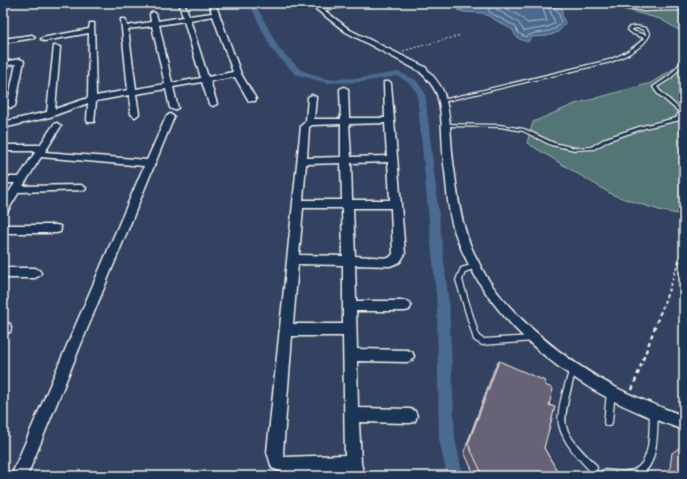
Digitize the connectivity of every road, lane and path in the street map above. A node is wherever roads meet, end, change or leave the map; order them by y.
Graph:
1 (212, 3) edge
2 (365, 3) edge
3 (609, 3) edge
4 (315, 6) edge
5 (183, 7) dead end
6 (684, 9) edge
7 (153, 14) dead end
8 (216, 14) junction
9 (187, 19) junction
10 (123, 20) dead end
11 (155, 24) junction
12 (124, 28) junction
13 (461, 35) dead end
14 (32, 37) dead end
15 (647, 37) dead end
16 (44, 39) dead end
17 (3, 42) edge
18 (56, 47) dead end
19 (392, 54) junction
20 (684, 61) edge
21 (3, 64) edge
22 (237, 74) junction
23 (206, 79) junction
24 (387, 84) dead end
25 (169, 86) junction
26 (344, 89) dead end
27 (131, 92) junction
28 (312, 97) dead end
29 (92, 99) junction
30 (252, 100) dead end
31 (442, 101) junction
32 (213, 104) dead end
33 (11, 106) dead end
34 (51, 113) junction
35 (135, 114) dead end
36 (91, 120) dead end
37 (390, 120) junction
38 (344, 121) junction
39 (310, 122) junction
40 (3, 125) edge
41 (446, 125) junction
42 (57, 126) dead end
43 (3, 148) edge
44 (40, 151) junction
45 (392, 159) junction
46 (346, 160) junction
47 (302, 161) junction
48 (150, 163) junction
49 (3, 180) edge
50 (22, 180) junction
51 (81, 188) dead end
52 (16, 189) junction
53 (298, 204) junction
54 (395, 204) junction
55 (347, 205) junction
56 (3, 209) edge
57 (3, 229) edge
58 (56, 229) dead end
59 (684, 247) edge
60 (293, 258) junction
61 (349, 260) junction
62 (474, 266) junction
63 (3, 273) edge
64 (35, 273) dead end
65 (349, 306) junction
66 (405, 306) dead end
67 (286, 330) junction
68 (349, 330) junction
69 (535, 339) junction
70 (350, 355) junction
71 (407, 356) dead end
72 (573, 368) junction
73 (611, 392) junction
74 (628, 400) junction
75 (654, 412) junction
76 (351, 415) junction
77 (410, 416) dead end
78 (608, 422) dead end
79 (684, 423) edge
80 (353, 463) junction
81 (593, 468) dead end
82 (604, 474) dead end
83 (19, 476) edge
84 (356, 476) edge

1 - 8 street
2 - 4 lane
3 - 6 lane
4 - 19 street
5 - 9 street
7 - 11 street
8 - 9 street
8 - 22 street
9 - 11 street
9 - 23 street
10 - 12 street
11 - 12 street
11 - 25 street
12 - 27 street
13 - 19 path
14 - 17 street
15 - 31 lane
16 - 29 street
18 - 34 street
19 - 31 street
20 - 41 lane
21 - 33 street
22 - 23 street
22 - 30 street
23 - 25 street
23 - 32 street
24 - 37 street
25 - 27 street
25 - 48 street
26 - 38 street
27 - 29 street
27 - 35 street
28 - 39 street
29 - 34 street
29 - 36 street
31 - 41 street
34 - 40 street
37 - 38 street
37 - 45 street
38 - 39 street
38 - 46 street
39 - 47 street
41 - 62 street
42 - 44 street
43 - 44 street
44 - 48 street
44 - 50 street
45 - 46 street
45 - 54 street
46 - 47 street
46 - 55 street
47 - 53 street
48 - 83 street
49 - 50 street
50 - 52 street
51 - 52 street
52 - 56 street
53 - 55 street
53 - 60 street
54 - 55 street
54 - 61 street
55 - 61 street
57 - 58 street
59 - 74 path
60 - 61 street
60 - 67 street
61 - 65 street
62 - 69 street
62 - 69 lane
63 - 64 street
65 - 66 street
65 - 68 street
67 - 68 street
67 - 80 street
68 - 70 street
69 - 72 street
70 - 71 street
70 - 76 street
72 - 73 street
72 - 81 lane
73 - 74 street
73 - 78 lane
74 - 75 street
75 - 79 street
75 - 82 lane
76 - 77 street
76 - 80 street
80 - 84 street

